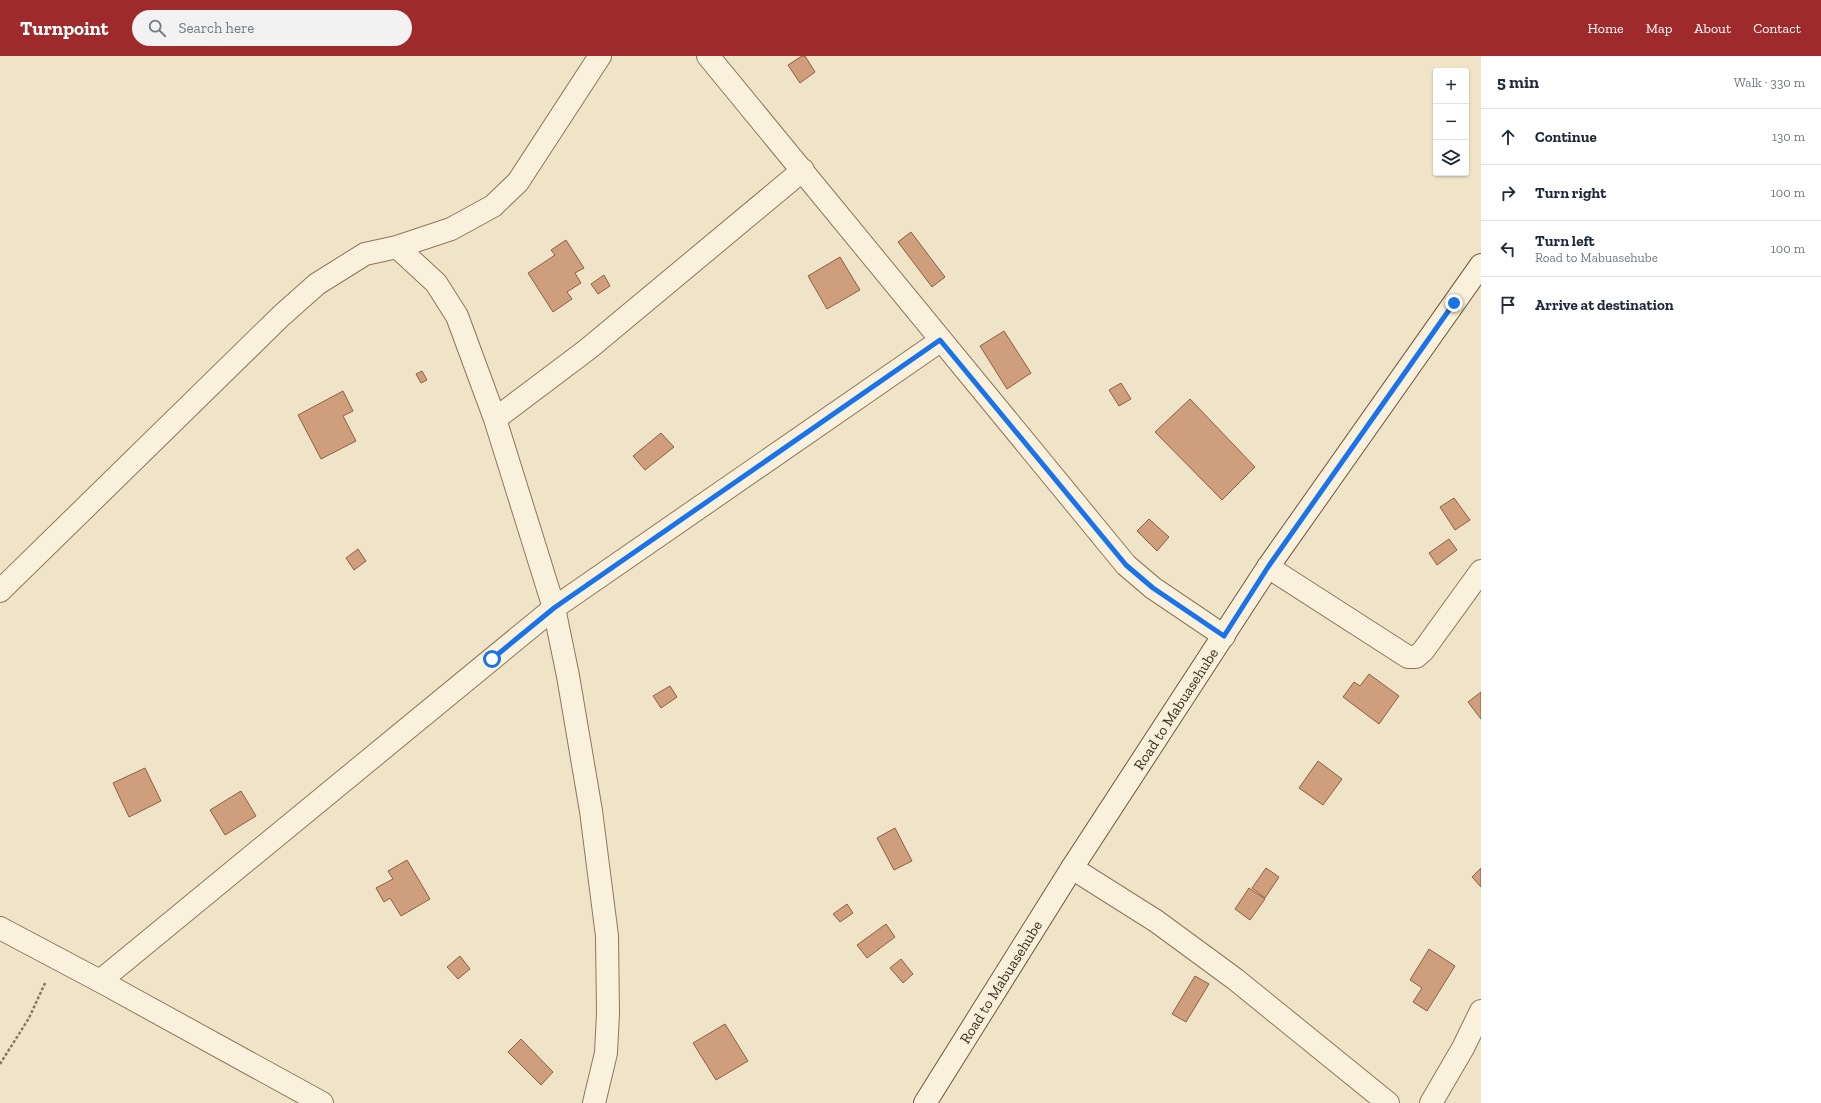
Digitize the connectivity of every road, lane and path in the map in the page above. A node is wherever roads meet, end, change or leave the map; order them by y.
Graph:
1 (600, 56) edge
2 (708, 56) edge
3 (803, 170) junction
4 (397, 247) junction
5 (1481, 265) edge
6 (940, 340) junction
7 (494, 419) junction
8 (1268, 567) junction
9 (1481, 571) edge
10 (0, 591) edge
11 (554, 608) junction
12 (1224, 636) junction
13 (1072, 868) junction
14 (0, 928) edge
15 (57, 958) junction
16 (100, 981) junction
17 (1481, 1011) edge
18 (0, 1064) edge
19 (322, 1103) edge
20 (594, 1103) edge
21 (925, 1103) edge
22 (1388, 1103) edge
23 (1431, 1103) edge

1 - 4 street
2 - 3 street
3 - 6 street
3 - 7 street
4 - 7 street
4 - 10 street
5 - 8 street, Road to Mabuasehube
6 - 11 street
6 - 12 street
7 - 11 street
8 - 9 street
8 - 12 street, Road to Mabuasehube
11 - 16 street
11 - 20 street
12 - 13 street, Road to Mabuasehube
13 - 21 street, Road to Mabuasehube
13 - 22 street
14 - 15 street
15 - 16 street
15 - 18 path
16 - 19 street
17 - 23 street

